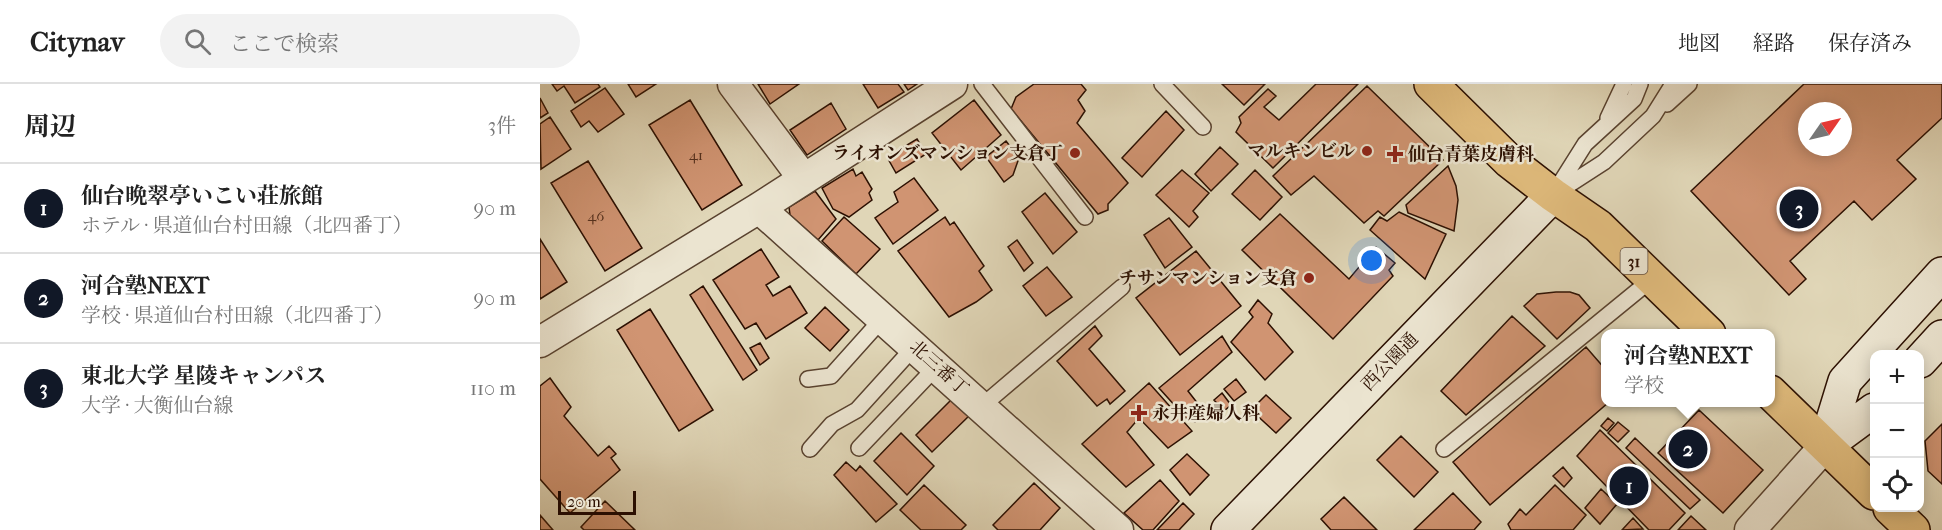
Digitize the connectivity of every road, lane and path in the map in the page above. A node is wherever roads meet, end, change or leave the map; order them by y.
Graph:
1 (733, 84) edge
2 (982, 84) edge
3 (1162, 84) edge
4 (1431, 84) edge
5 (1624, 84) edge
6 (1640, 84) edge
7 (1673, 84) edge
8 (1689, 84) edge
9 (943, 86) edge
10 (1653, 116) junction
11 (1604, 126) junction
12 (1203, 127) dead end
13 (803, 178) junction
14 (1552, 195) junction
15 (759, 208) junction
16 (1084, 217) dead end
17 (1942, 274) edge
18 (1652, 279) junction
19 (1122, 287) dead end
20 (884, 318) junction
21 (1705, 329) edge
22 (1942, 337) edge
23 (540, 342) edge
24 (915, 346) junction
25 (1924, 357) edge
26 (937, 366) junction
27 (808, 379) dead end
28 (1775, 397) edge
29 (982, 406) junction
30 (1870, 414) edge
31 (1825, 446) junction
32 (859, 448) dead end
33 (810, 449) dead end
34 (1444, 449) dead end
35 (1870, 488) edge
36 (1895, 512) edge
37 (1118, 530) edge
38 (1228, 530) edge
39 (1750, 530) edge
40 (1913, 530) edge

1 - 13 street
2 - 16 lane
3 - 12 lane
4 - 14 main road, 31
5 - 11 lane
6 - 11 lane
7 - 10 lane
8 - 10 lane
9 - 13 street
10 - 14 lane
11 - 14 lane
13 - 15 street
14 - 18 main road, 31
14 - 38 street, 西公園通
15 - 20 street, 北三番丁
15 - 23 street
17 - 31 street
18 - 21 main road, 31
18 - 34 lane
19 - 29 lane
20 - 24 street, 北三番丁
20 - 27 lane
22 - 25 street
24 - 26 street, 北三番丁
24 - 33 lane
26 - 29 street, 北三番丁
26 - 32 lane
28 - 31 main road
29 - 37 street, 北三番丁
30 - 31 street
31 - 35 main road
31 - 39 street
36 - 40 main road

